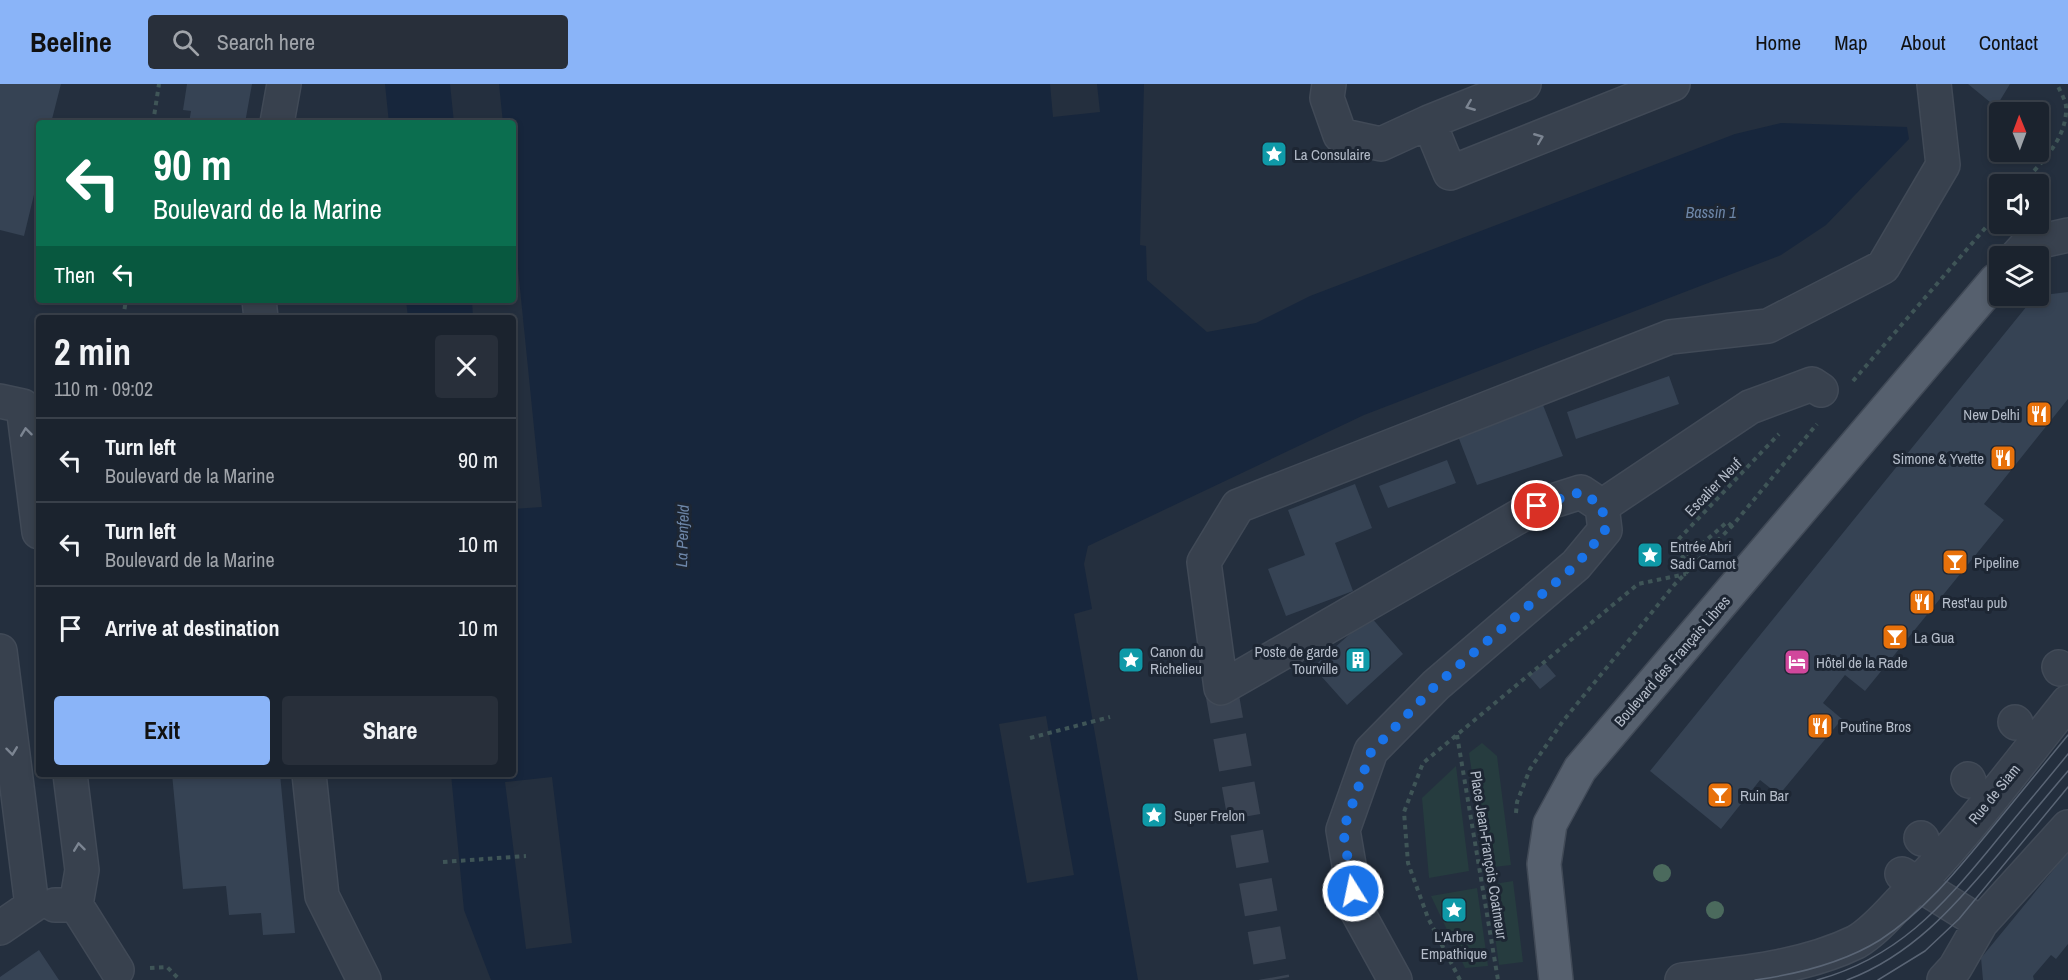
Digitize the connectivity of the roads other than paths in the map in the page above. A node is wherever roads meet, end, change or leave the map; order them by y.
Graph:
1 (284, 84) edge
2 (1329, 84) edge
3 (1524, 84) edge
4 (1673, 84) edge
5 (1934, 84) edge
6 (278, 120) edge
7 (1429, 122) junction
8 (2068, 235) edge
9 (2026, 246) edge
10 (1989, 289) edge
11 (1821, 390) dead end
12 (0, 401) edge
13 (1602, 506) junction
14 (36, 508) edge
15 (0, 651) edge
16 (2056, 681) edge
17 (70, 777) edge
18 (309, 777) edge
19 (2068, 827) edge
20 (1913, 857) junction
21 (76, 905) junction
22 (32, 906) junction
23 (1981, 923) junction
24 (0, 928) edge
25 (117, 970) dead end
26 (364, 980) edge
27 (1395, 980) edge
28 (1556, 980) edge
29 (1682, 980) edge
30 (1944, 980) edge

1 - 6 street
2 - 7 street
3 -> 7 street
7 -> 4 street
5 - 13 street
8 - 9 street
10 - 28 main road, Boulevard des Français Libres
11 - 13 street
14 -> 12 street
13 - 27 street
15 -> 22 street
16 - 20 street, Rue de Siam
21 -> 17 street
18 - 26 street
19 - 23 street
20 - 23 street
20 - 29 street, Rue de Siam
21 - 22 street
21 - 25 street
22 - 24 street
23 - 30 street

